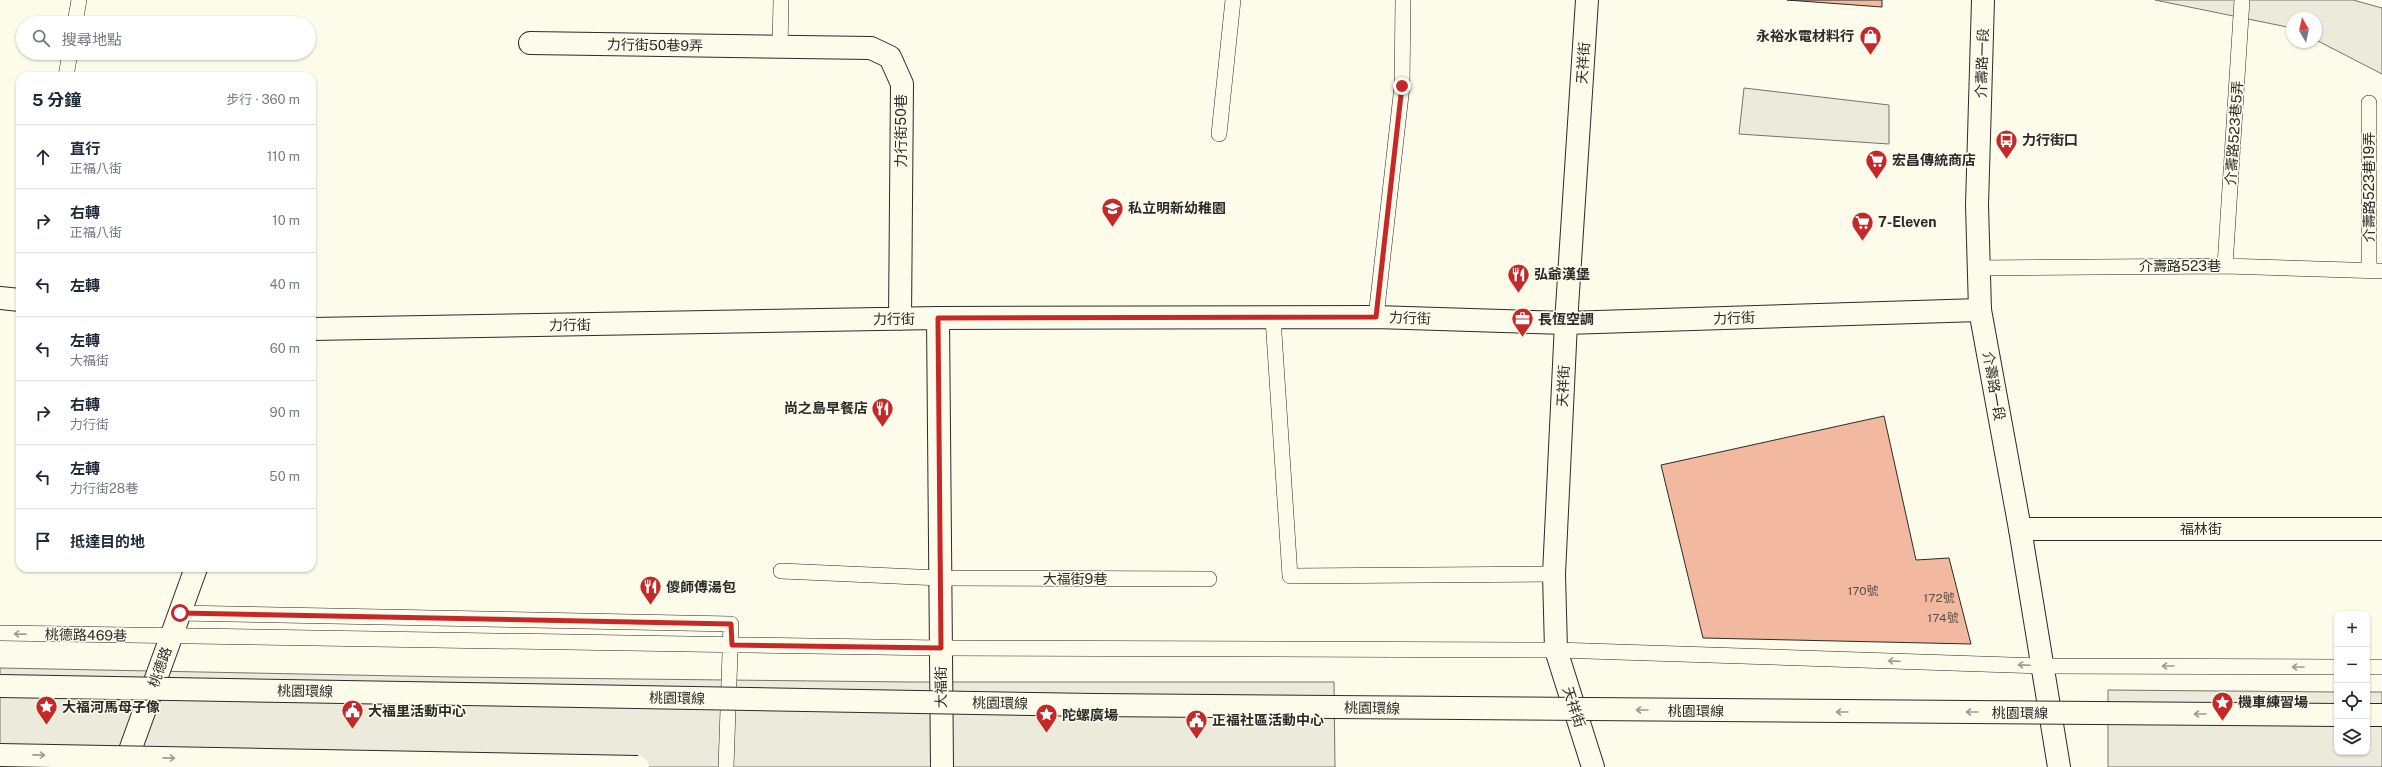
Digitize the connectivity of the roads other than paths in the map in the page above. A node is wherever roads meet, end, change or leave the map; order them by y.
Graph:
1 (79, 0) edge
2 (781, 0) edge
3 (1233, 0) edge
4 (1403, 0) edge
5 (1587, 0) edge
6 (1983, 0) edge
7 (2242, 0) edge
8 (76, 16) edge
9 (530, 43) dead end
10 (780, 47) junction
11 (69, 60) edge
12 (67, 72) edge
13 (2369, 103) dead end
14 (1219, 134) dead end
15 (2225, 266) junction
16 (1978, 268) junction
17 (2376, 271) edge
18 (0, 298) edge
19 (16, 300) edge
20 (1980, 310) junction
21 (1376, 317) junction
22 (938, 318) junction
23 (1273, 318) junction
24 (900, 319) junction
25 (1566, 323) junction
26 (316, 329) edge
27 (2020, 528) junction
28 (2382, 529) edge
29 (780, 571) dead end
30 (195, 572) edge
31 (1554, 574) junction
32 (940, 578) junction
33 (1209, 579) dead end
34 (180, 613) junction
35 (0, 633) edge
36 (171, 636) junction
37 (732, 645) junction
38 (941, 648) junction
39 (1556, 650) junction
40 (2043, 666) junction
41 (2334, 667) edge
42 (2370, 667) edge
43 (2382, 667) edge
44 (0, 686) edge
45 (2334, 714) edge
46 (2370, 715) edge
47 (2382, 715) edge
48 (0, 755) edge
49 (124, 767) edge
50 (638, 767) edge
51 (726, 767) edge
52 (942, 767) edge
53 (1593, 767) edge
54 (2059, 767) edge

1 - 8 lane
2 - 10 lane
3 - 14 lane
4 - 21 lane
5 - 25 main road, 天祥街
6 - 16 main road, 介壽路一段
7 - 15 lane, 介壽路523巷5弄
9 - 10 main road, 力行街50巷9弄
10 - 24 main road, 力行街50巷
11 - 12 lane
13 - 17 lane, 介壽路523巷19弄
15 - 16 lane, 介壽路523巷
15 - 17 lane, 介壽路523巷
16 - 20 main road, 介壽路一段
18 - 19 main road
20 - 25 main road, 力行街
20 - 27 main road, 介壽路一段
21 - 23 main road, 力行街
21 - 25 main road, 力行街
22 - 23 main road, 力行街
22 - 24 main road, 力行街
22 - 32 main road, 大福街
23 - 31 lane
24 - 26 main road, 力行街
25 - 31 main road, 天祥街
27 - 28 main road, 福林街
27 - 40 main road, 介壽路一段
29 - 32 lane, 大福街9巷
30 - 34 main road, 桃德路
31 - 39 main road, 天祥街
32 - 33 lane, 大福街9巷
32 - 38 main road, 大福街
34 - 36 main road, 桃德路
34 - 37 lane
36 -> 35 lane, 桃德路469巷
36 - 37 lane, 桃德路469巷
36 - 49 main road, 桃德路
37 - 38 lane, 桃德路469巷
37 - 51 lane
38 - 39 lane, 桃德路469巷
38 - 52 main road, 大福街
40 -> 39 lane, 桃德路469巷
39 - 53 main road, 天祥街
41 -> 40 lane, 桃德路469巷
40 - 54 main road, 介壽路一段
42 - 43 lane
45 -> 44 main road, 桃園環線, bridge
46 - 47 main road
48 -> 50 main road, bridge

